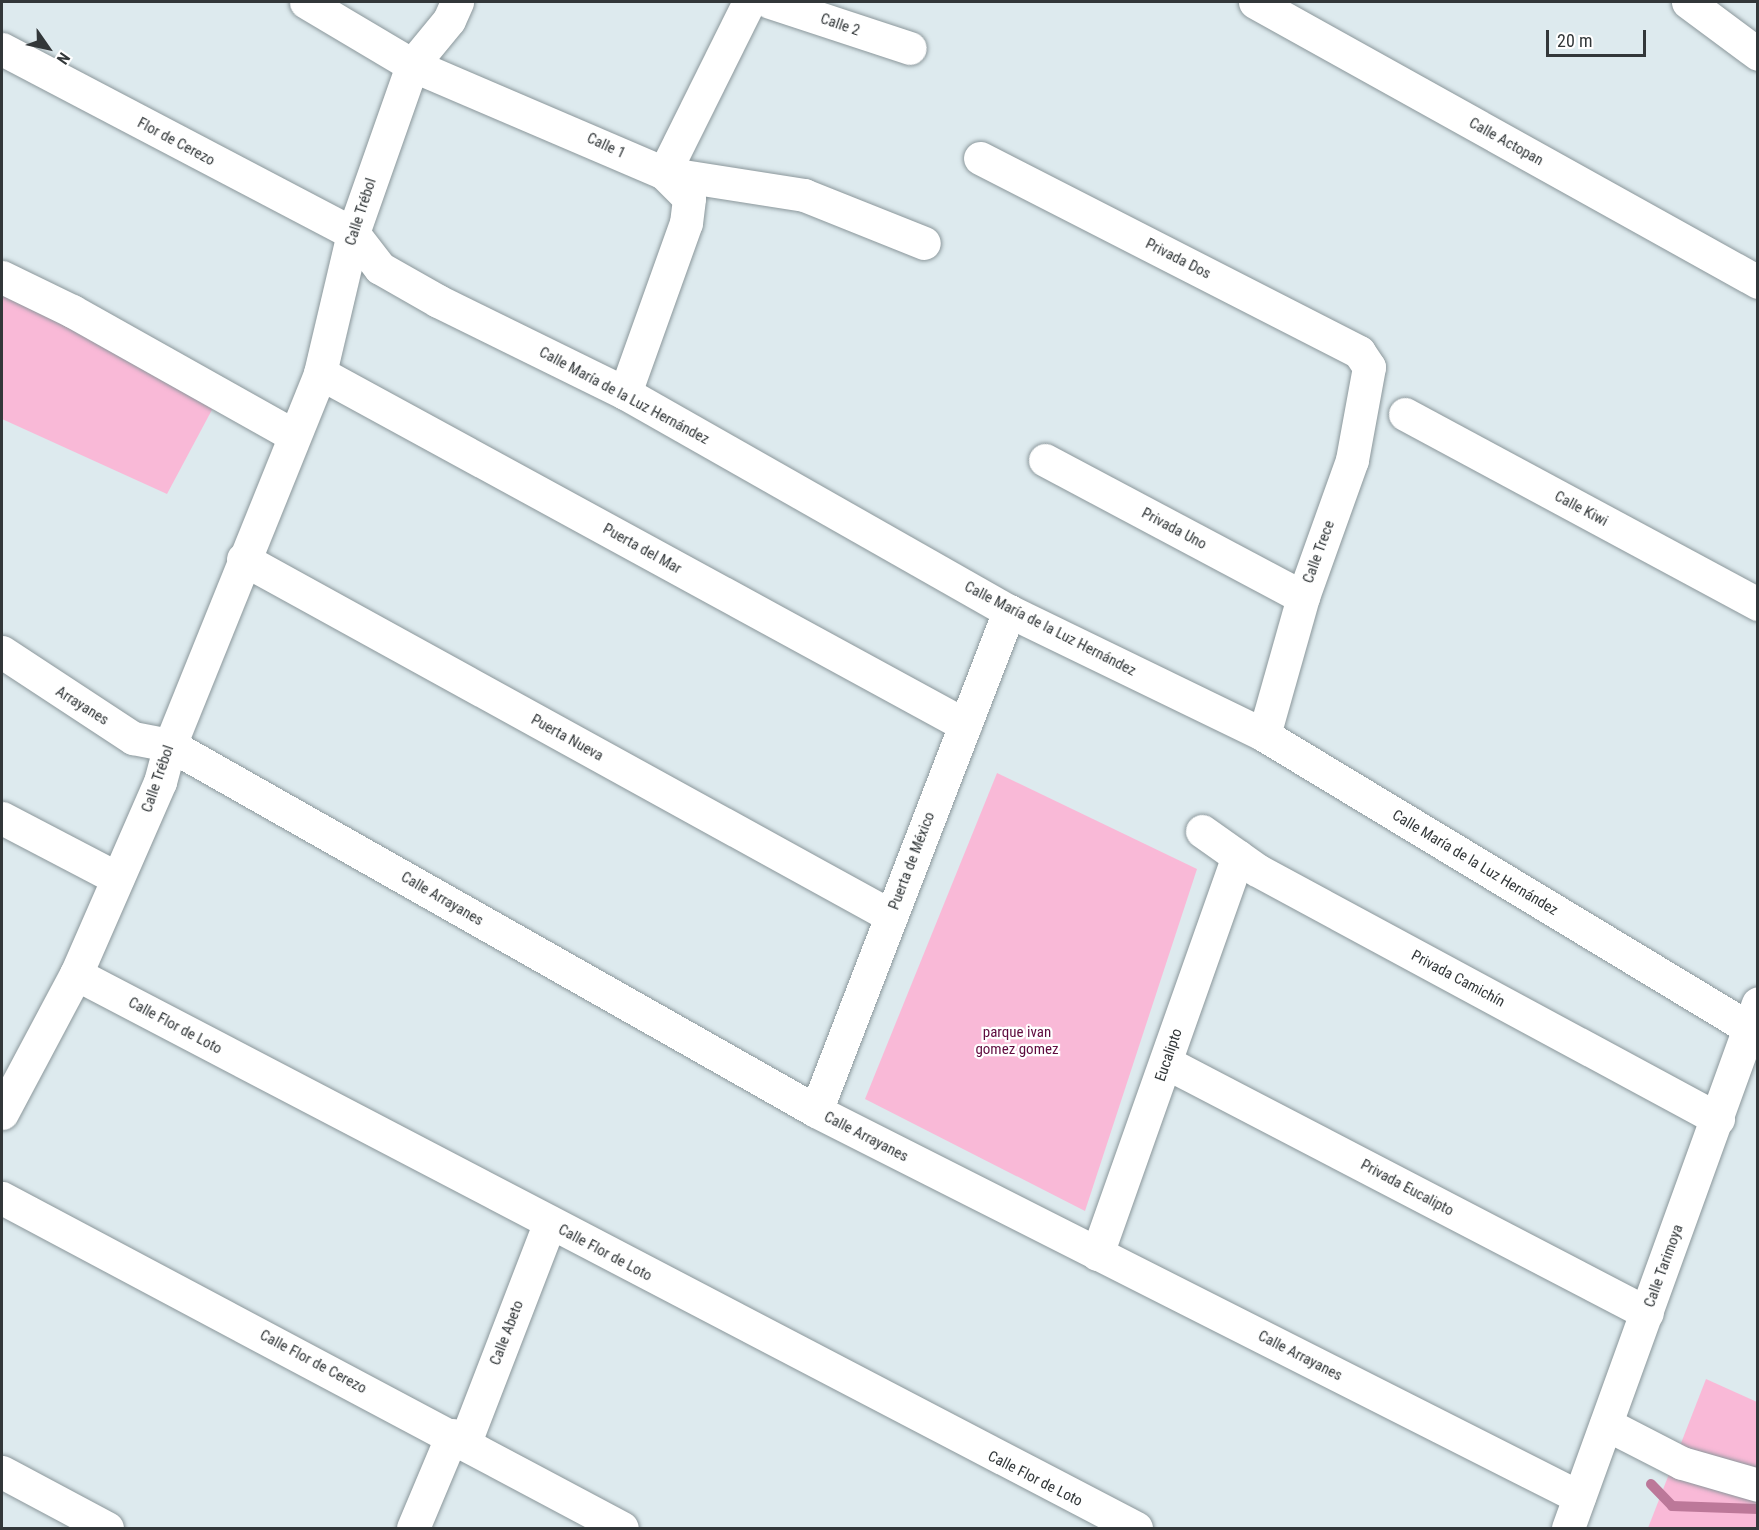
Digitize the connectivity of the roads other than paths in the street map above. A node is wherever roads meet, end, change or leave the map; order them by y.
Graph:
1 (306, 2) edge
2 (457, 2) edge
3 (749, 2) edge
4 (770, 2) edge
5 (1256, 2) edge
6 (1688, 2) edge
7 (910, 48) dead end
8 (2, 49) edge
9 (1758, 54) edge
10 (412, 65) junction
11 (980, 158) dead end
12 (664, 173) junction
13 (353, 233) junction
14 (924, 243) dead end
15 (2, 277) edge
16 (1758, 282) edge
17 (1369, 367) joint
18 (320, 373) junction
19 (625, 393) junction
20 (1405, 414) dead end
21 (293, 435) junction
22 (1045, 460) dead end
23 (243, 559) junction
24 (1303, 597) junction
25 (1758, 604) edge
26 (1009, 611) junction
27 (2, 652) edge
28 (965, 725) junction
29 (1264, 735) junction
30 (170, 745) junction
31 (2, 819) edge
32 (1202, 831) dead end
33 (1238, 856) junction
34 (117, 878) junction
35 (891, 916) junction
36 (76, 974) junction
37 (1753, 1015) edge
38 (1167, 1063) junction
39 (1745, 1085) edge
40 (4, 1101) edge
41 (816, 1112) junction
42 (1718, 1119) junction
43 (2, 1198) edge
44 (549, 1224) junction
45 (1097, 1254) junction
46 (1647, 1313) junction
47 (1606, 1424) junction
48 (459, 1438) junction
49 (4, 1481) edge
50 (1758, 1485) edge
51 (1579, 1497) junction
52 (107, 1528) edge
53 (413, 1528) edge
54 (622, 1528) edge
55 (1136, 1528) edge
56 (1568, 1528) edge

1 - 10 street, Calle 1
2 - 10 street, Calle Trébol
3 - 12 street
4 - 7 street, Calle 2
5 - 16 street, Calle Actopan
6 - 9 street
8 - 13 street, Flor de Cerezo
10 - 12 street, Calle 1
10 - 13 street, Calle Trébol
11 - 17 street, Privada Dos
12 - 14 street, Calle 1
12 - 19 street
13 - 18 street, Calle Trébol
13 - 19 street, Calle María de la Luz Hernández
15 - 21 street
17 - 24 street, Calle Trece
18 - 21 street, Calle Trébol
18 - 28 street, Puerta del Mar
19 - 26 street, Calle María de la Luz Hernández
20 - 25 street, Calle Kiwi
21 - 23 street, Calle Trébol
22 - 24 street, Privada Uno
23 - 30 street, Calle Trébol
23 - 35 street, Puerta Nueva
24 - 29 street, Calle Trece
26 - 28 street, Puerta de México
26 - 29 street, Calle María de la Luz Hernández
27 - 30 street, Arrayanes
28 - 35 street, Puerta de México
29 - 37 street, Calle María de la Luz Hernández
30 - 34 street, Calle Trébol
30 - 41 street, Calle Arrayanes
31 - 34 street
32 - 33 street, Privada Camichín
33 - 38 street, Eucalipto
33 - 42 street, Privada Camichín
34 - 36 street, Calle Trébol
35 - 41 street, Puerta de México
36 - 40 street, Calle Trébol
36 - 44 street, Calle Flor de Loto
37 - 39 street, Calle Tarimoya
38 - 45 street, Eucalipto
38 - 46 street, Privada Eucalipto
39 - 42 street, Calle Tarimoya
41 - 45 street, Calle Arrayanes
42 - 46 street, Calle Tarimoya
43 - 48 street, Calle Flor de Cerezo
44 - 48 street, Calle Abeto
44 - 55 street, Calle Flor de Loto
45 - 51 street, Calle Arrayanes
46 - 47 street, Calle Tarimoya
47 - 50 street
47 - 51 street, Calle Tarimoya
48 - 53 street, Calle Abeto
48 - 54 street, Calle Flor de Cerezo
49 - 52 street
51 - 56 street, Calle Tarimoya

